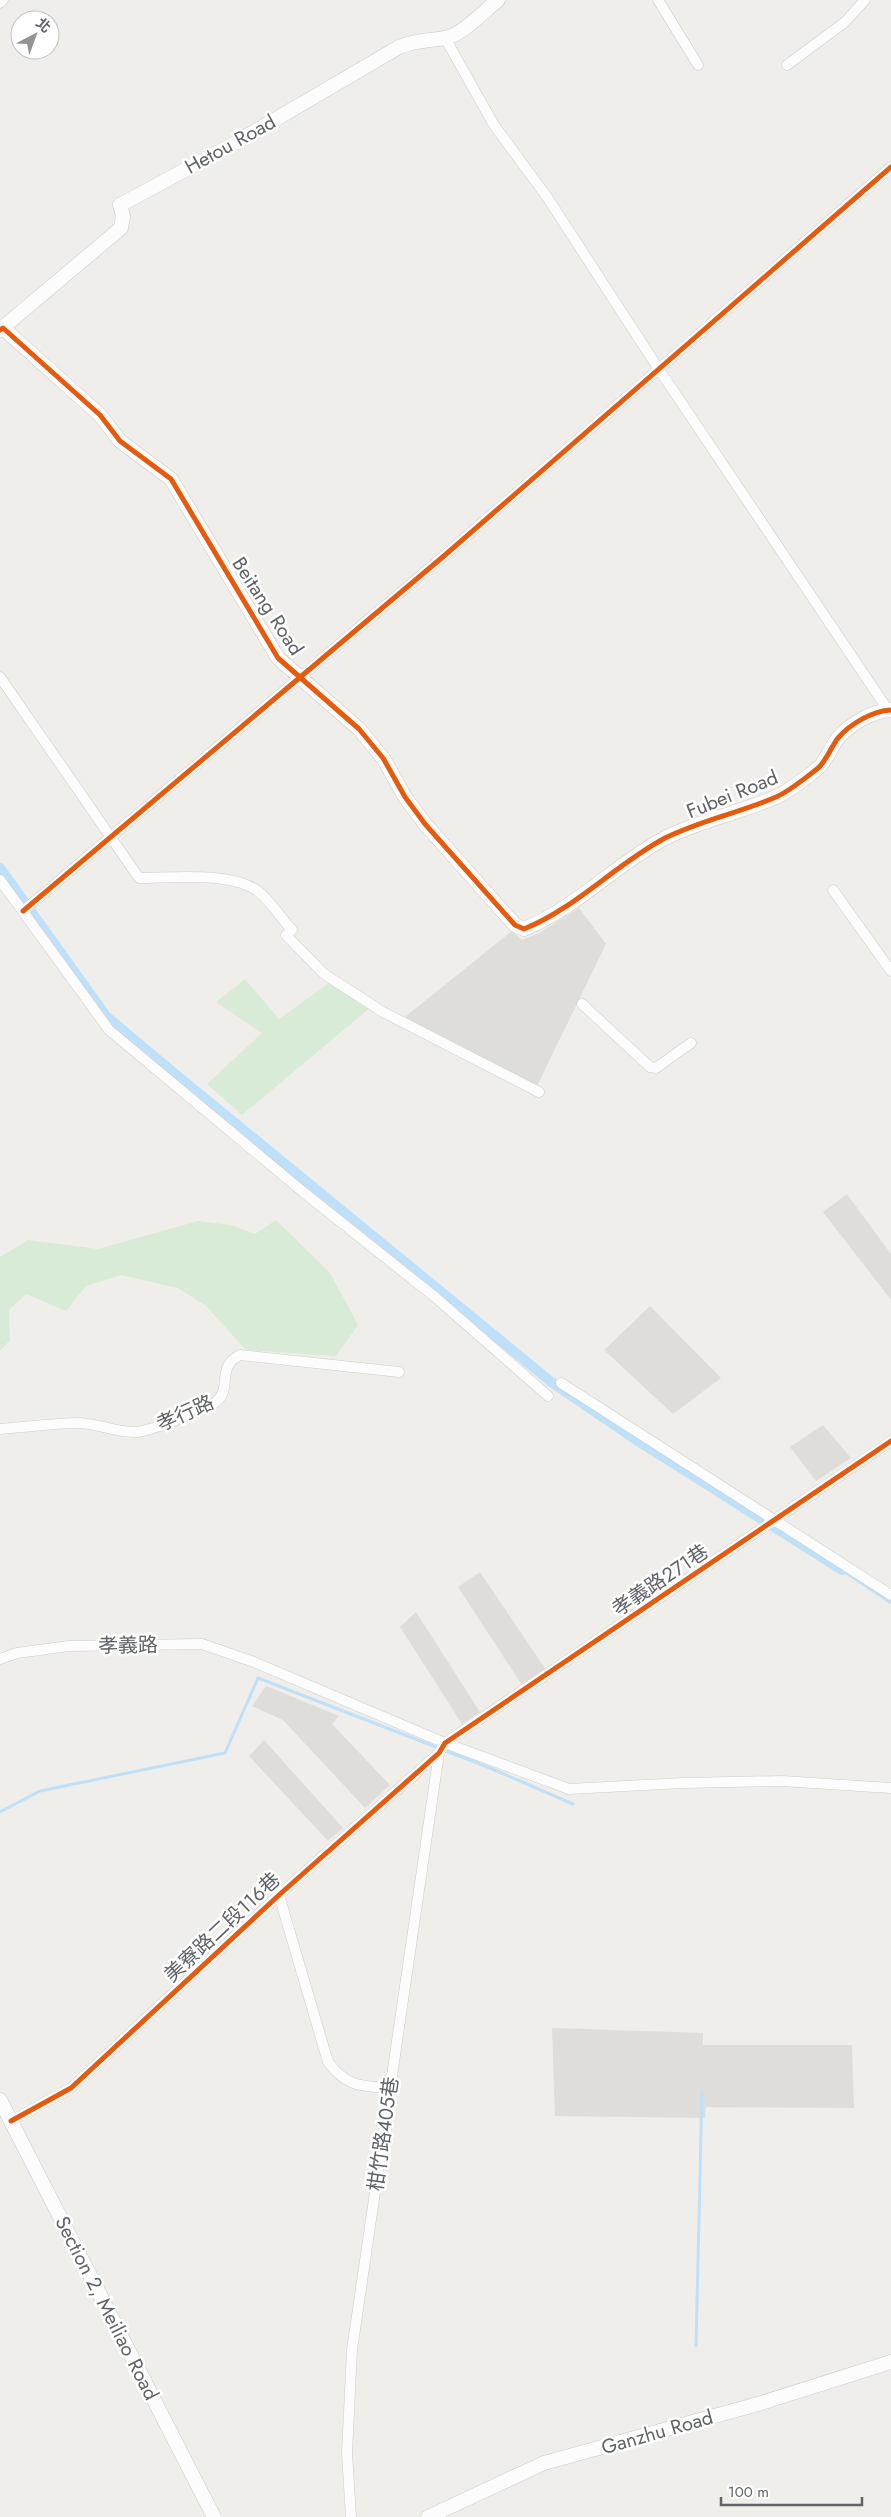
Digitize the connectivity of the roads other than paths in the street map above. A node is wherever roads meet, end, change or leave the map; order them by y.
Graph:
1 (498, 0) edge
2 (658, 0) edge
3 (865, 0) edge
4 (445, 38) junction
5 (698, 65) dead end
6 (787, 65) dead end
7 (891, 168) edge
8 (2, 329) edge
9 (658, 368) junction
10 (300, 676) junction
11 (0, 677) edge
12 (890, 710) edge
13 (111, 836) junction
14 (0, 880) edge
15 (833, 890) dead end
16 (574, 900) joint
17 (23, 911) junction
18 (891, 971) edge
19 (582, 1004) dead end
20 (691, 1043) dead end
21 (539, 1092) dead end
22 (399, 1372) dead end
23 (562, 1383) dead end
24 (548, 1396) dead end
25 (0, 1429) edge
26 (891, 1441) edge
27 (776, 1520) junction
28 (891, 1595) edge
29 (0, 1659) edge
30 (446, 1743) junction
31 (439, 1753) junction
32 (891, 1788) edge
33 (279, 1895) junction
34 (390, 2088) junction
35 (0, 2100) edge
36 (11, 2121) junction
37 (891, 2362) edge
38 (214, 2517) edge
39 (351, 2517) edge
40 (428, 2517) edge

1 - 4 street, Hetou Road
2 - 5 street
3 - 6 street
4 - 8 street, Hetou Road
4 - 9 street
7 - 9 street
8 - 10 street, Beitang Road
9 - 10 street
9 - 12 street
10 - 13 street
10 - 16 street, Beitang Road
11 - 13 street
12 - 16 street, Fubei Road
13 - 17 street
13 - 21 street
14 - 17 street
15 - 18 street
17 - 24 street
19 - 20 street
22 - 25 street, 孝行路
23 - 27 street
26 - 27 street, 孝義路271巷
27 - 28 street
27 - 30 street, 孝義路271巷
29 - 30 street, 孝義路
30 - 31 street, 美寮路二段116巷
30 - 32 street, 孝義路
31 - 33 street, 美寮路二段116巷
31 - 34 street, 柑竹路405巷
33 - 34 street
33 - 36 street, 美寮路二段116巷
34 - 39 street, 柑竹路405巷
35 - 36 street, Section 2, Meiliao Road
36 - 38 street, Section 2, Meiliao Road
37 - 40 street, Ganzhu Road

